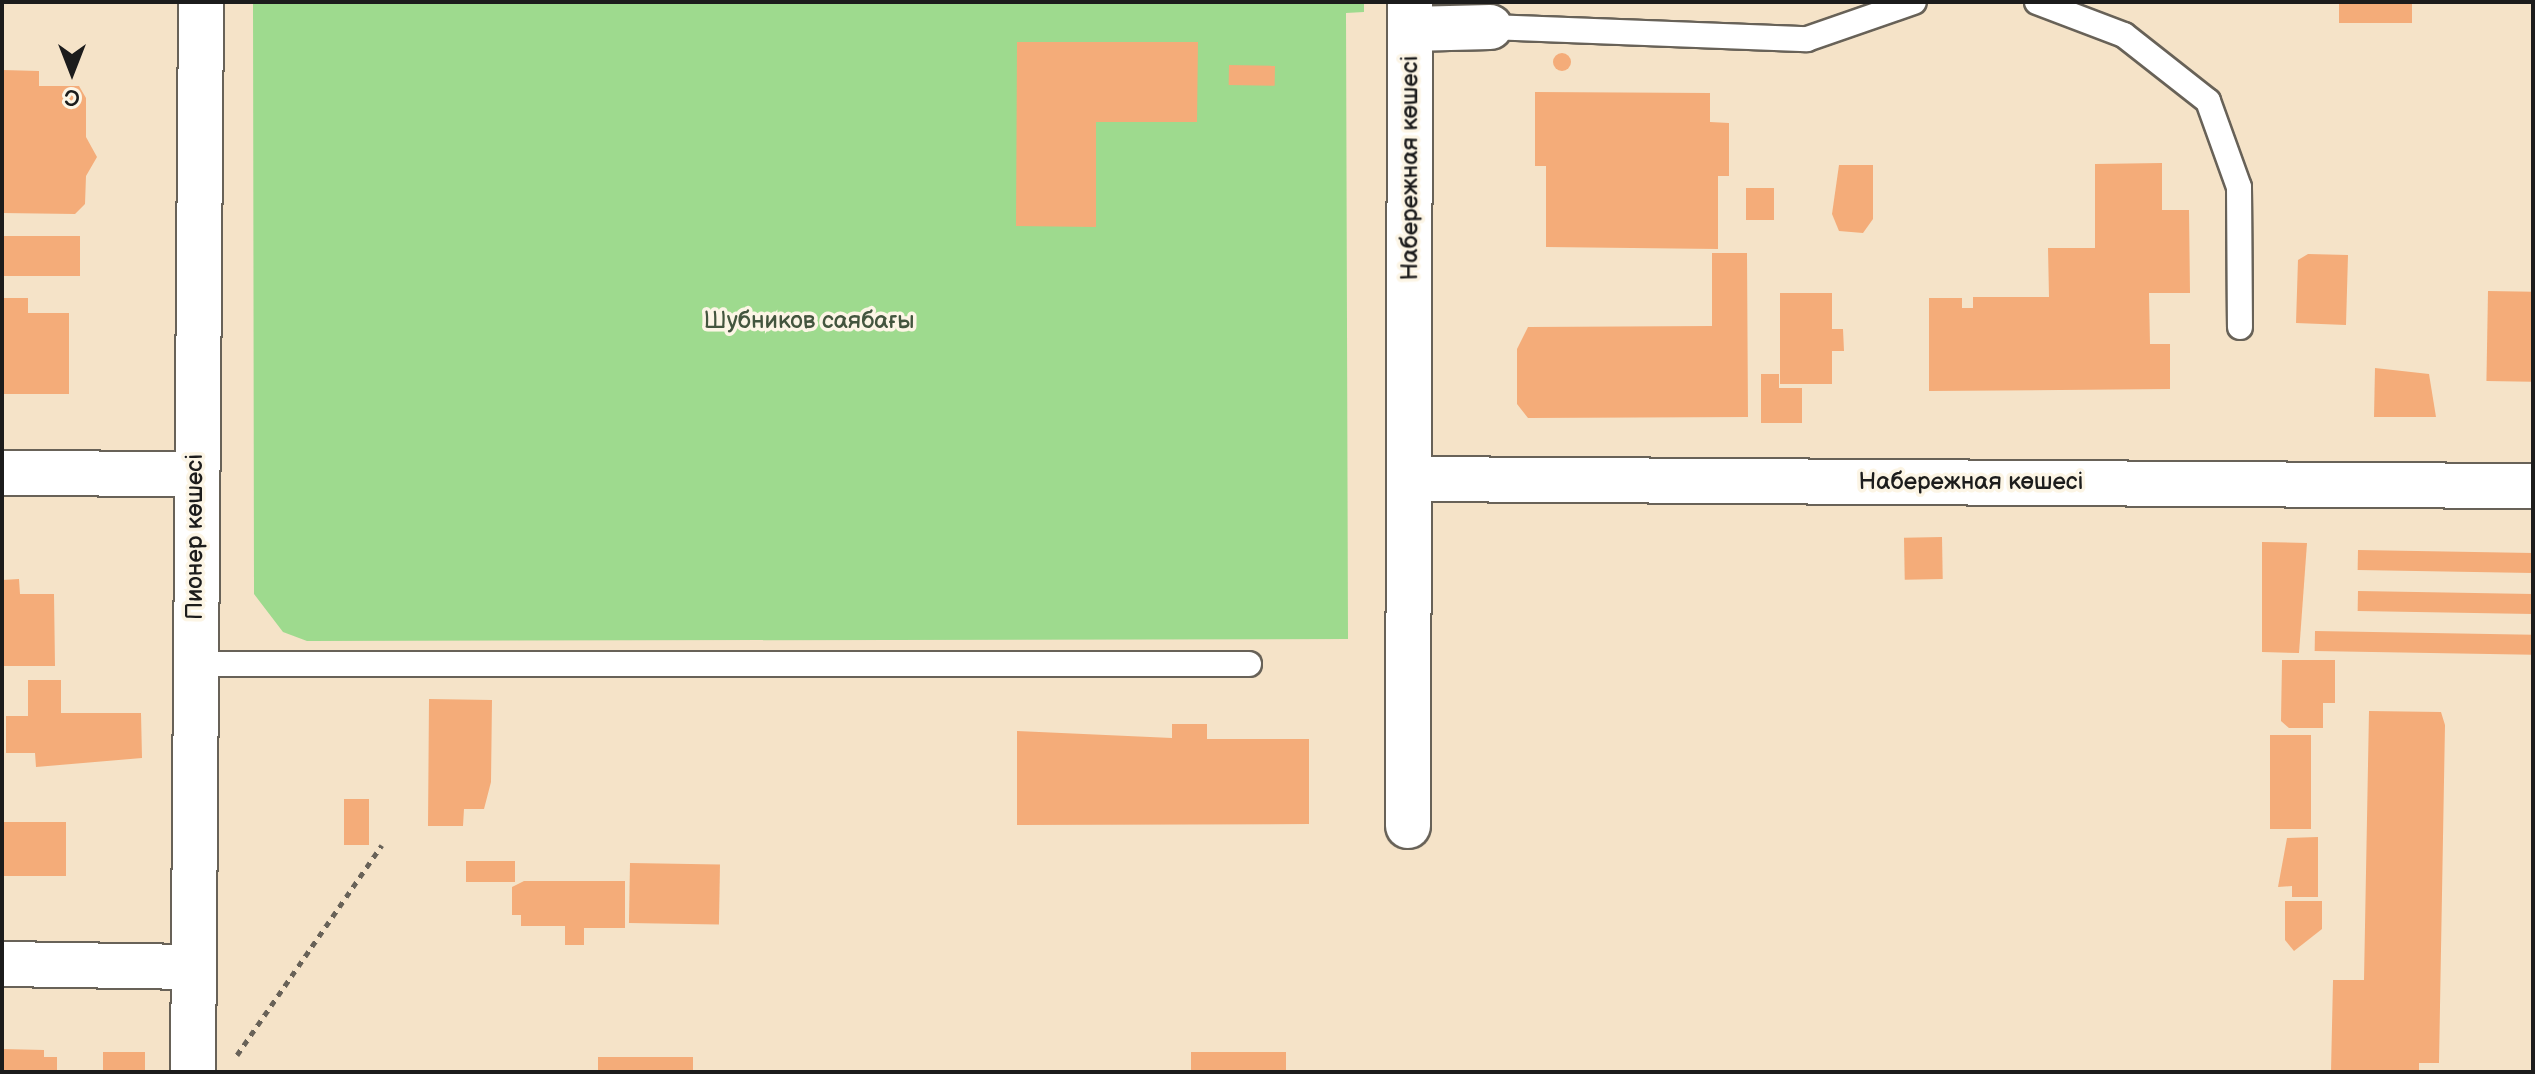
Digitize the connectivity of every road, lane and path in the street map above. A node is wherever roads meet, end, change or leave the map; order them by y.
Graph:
1 (201, 2) edge
2 (1914, 2) edge
3 (2037, 2) edge
4 (1410, 15) edge
5 (1490, 27) joint
6 (2240, 327) dead end
7 (2, 473) edge
8 (195, 474) junction
9 (1409, 479) junction
10 (2533, 486) edge
11 (194, 664) junction
12 (1249, 664) dead end
13 (1408, 826) dead end
14 (382, 845) dead end
15 (2, 964) edge
16 (193, 967) junction
17 (193, 1072) edge
18 (236, 1072) edge

1 - 8 street, Пионер көшесі
2 - 5 lane
3 - 6 lane
4 - 5 street
4 - 9 street, Набережная көшесі
7 - 8 street
8 - 11 street, Пионер көшесі
9 - 10 street, Набережная көшесі
9 - 13 street, Набережная көшесі
11 - 12 lane
11 - 16 street, Пионер көшесі
14 - 18 path
15 - 16 street
16 - 17 street, Пионер көшесі

